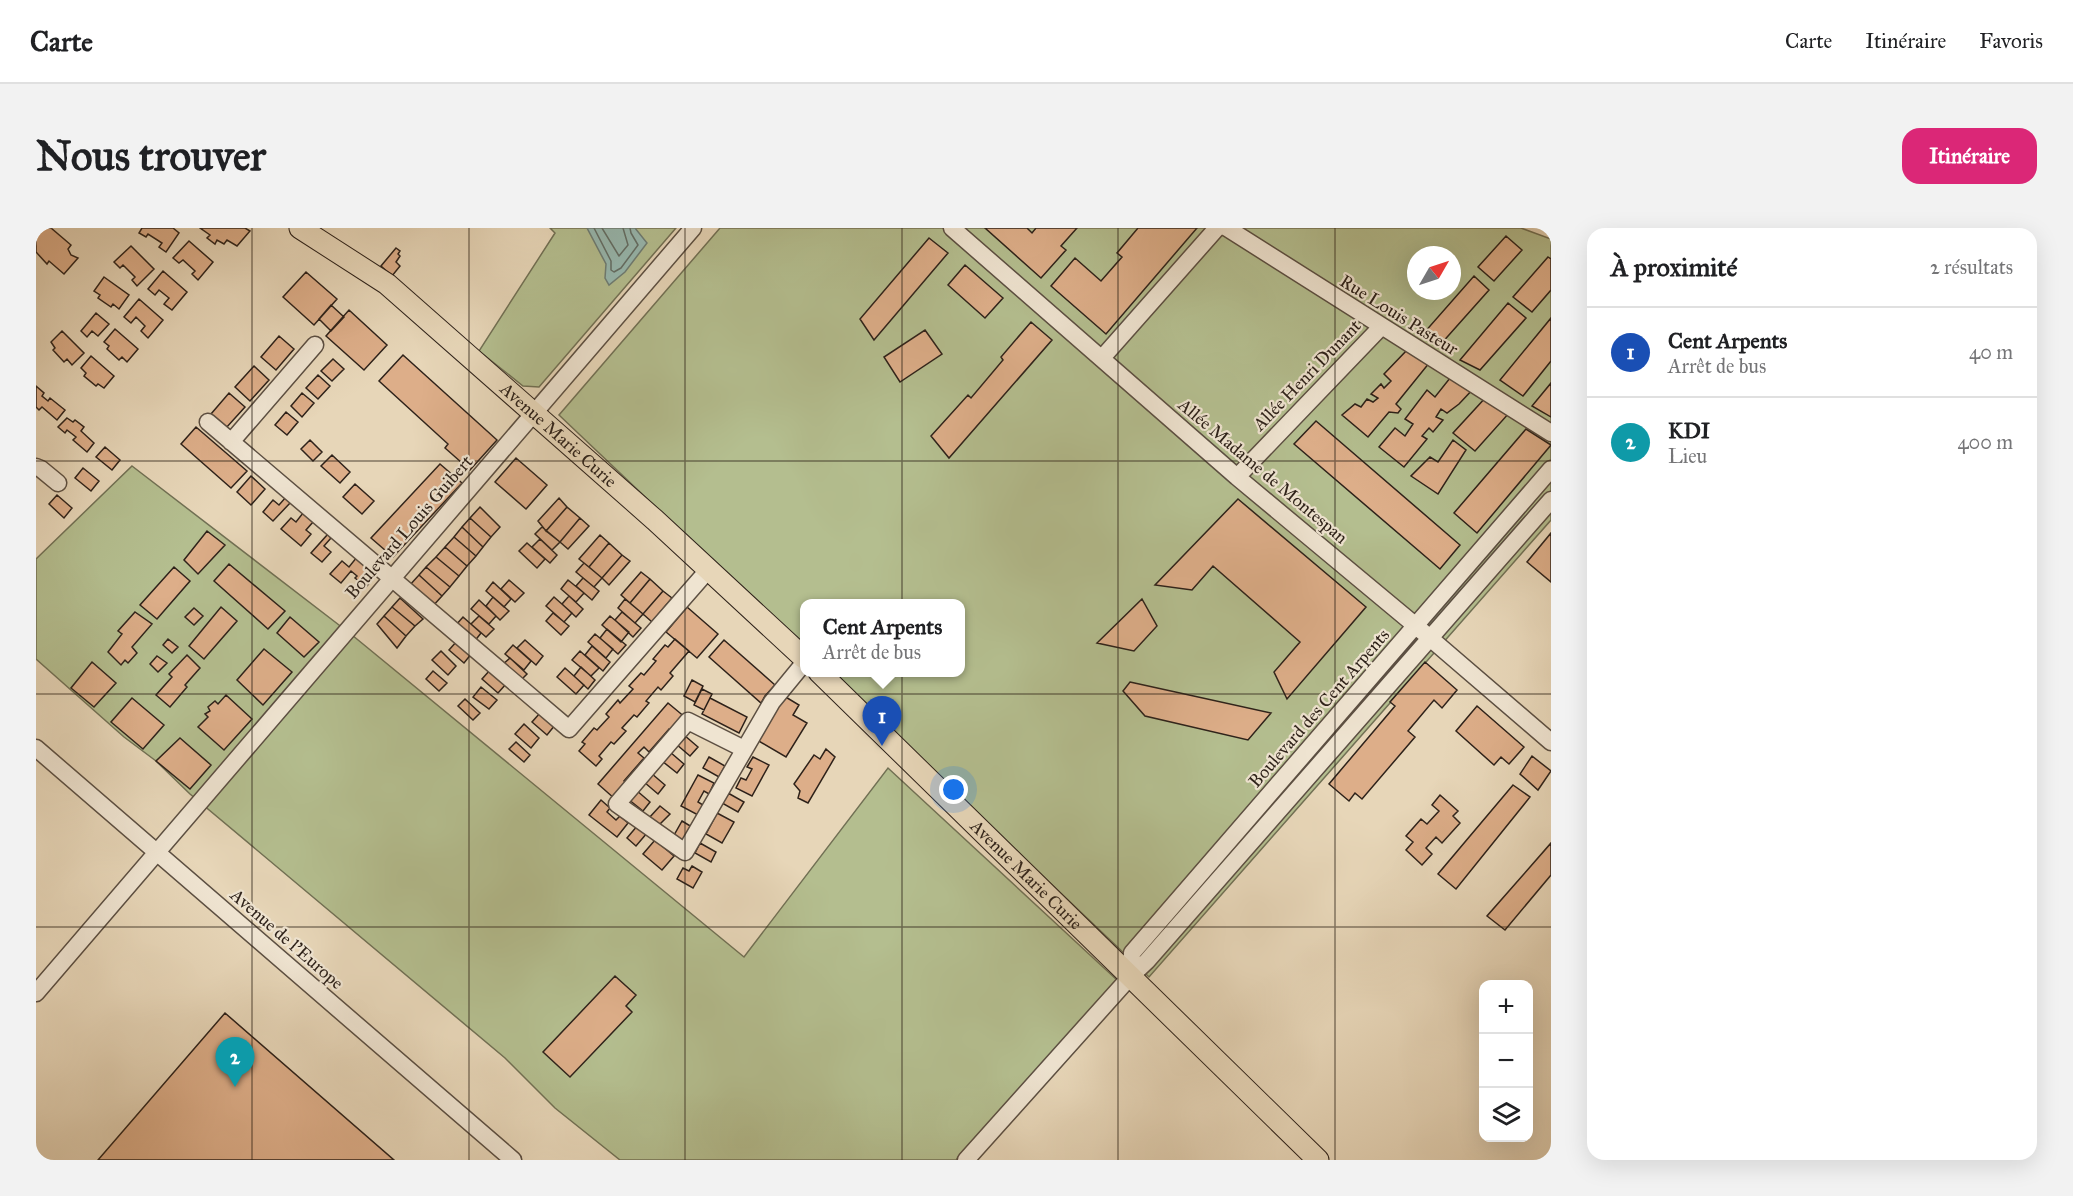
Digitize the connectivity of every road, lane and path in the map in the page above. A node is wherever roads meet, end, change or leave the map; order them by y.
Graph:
1 (300, 228) edge
2 (693, 228) edge
3 (952, 228) edge
4 (1217, 228) edge
5 (1227, 228) edge
6 (1381, 327) junction
7 (315, 345) dead end
8 (1102, 358) junction
9 (534, 412) junction
10 (208, 422) dead end
11 (1551, 433) edge
12 (231, 442) junction
13 (36, 467) edge
14 (1551, 469) edge
15 (1237, 477) junction
16 (58, 483) dead end
17 (1551, 500) edge
18 (709, 569) junction
19 (393, 578) junction
20 (1416, 626) junction
21 (1430, 638) junction
22 (800, 654) edge
23 (800, 668) edge
24 (824, 677) edge
25 (1551, 742) edge
26 (36, 748) edge
27 (744, 749) junction
28 (157, 853) junction
29 (1130, 977) junction
30 (36, 993) edge
31 (513, 1160) edge
32 (966, 1160) edge
33 (1318, 1160) edge

1 - 9 main road, Avenue Marie Curie
2 - 9 street, Boulevard Louis Guibert
3 - 8 street, Allée Madame de Montespan
4 - 8 street
5 - 6 street, Rue Louis Pasteur
6 - 11 street, Rue Louis Pasteur
6 - 15 street, Allée Henri Dunant
7 - 12 street
8 - 15 street, Allée Madame de Montespan
9 - 18 main road, Avenue Marie Curie
9 - 19 street, Boulevard Louis Guibert
10 - 12 street
12 - 19 street
13 - 16 street
14 - 20 street, Boulevard des Cent Arpents
15 - 20 street, Allée Madame de Montespan
17 - 21 street, Boulevard des Cent Arpents
18 - 19 street
18 - 22 main road, Avenue Marie Curie
19 - 28 street, Boulevard Louis Guibert
20 - 21 street, Allée Madame de Montespan
20 - 29 street, Boulevard des Cent Arpents
21 - 25 street, Allée Madame de Montespan
21 - 29 street, Boulevard des Cent Arpents
23 - 27 street
24 - 29 main road, Avenue Marie Curie
26 - 28 street, Avenue de l'Europe
27 - 27 street
28 - 30 street, Boulevard Louis Guibert
28 - 31 street, Avenue de l'Europe
29 - 32 street, Boulevard des Cent Arpents
29 - 33 main road, Avenue Marie Curie

